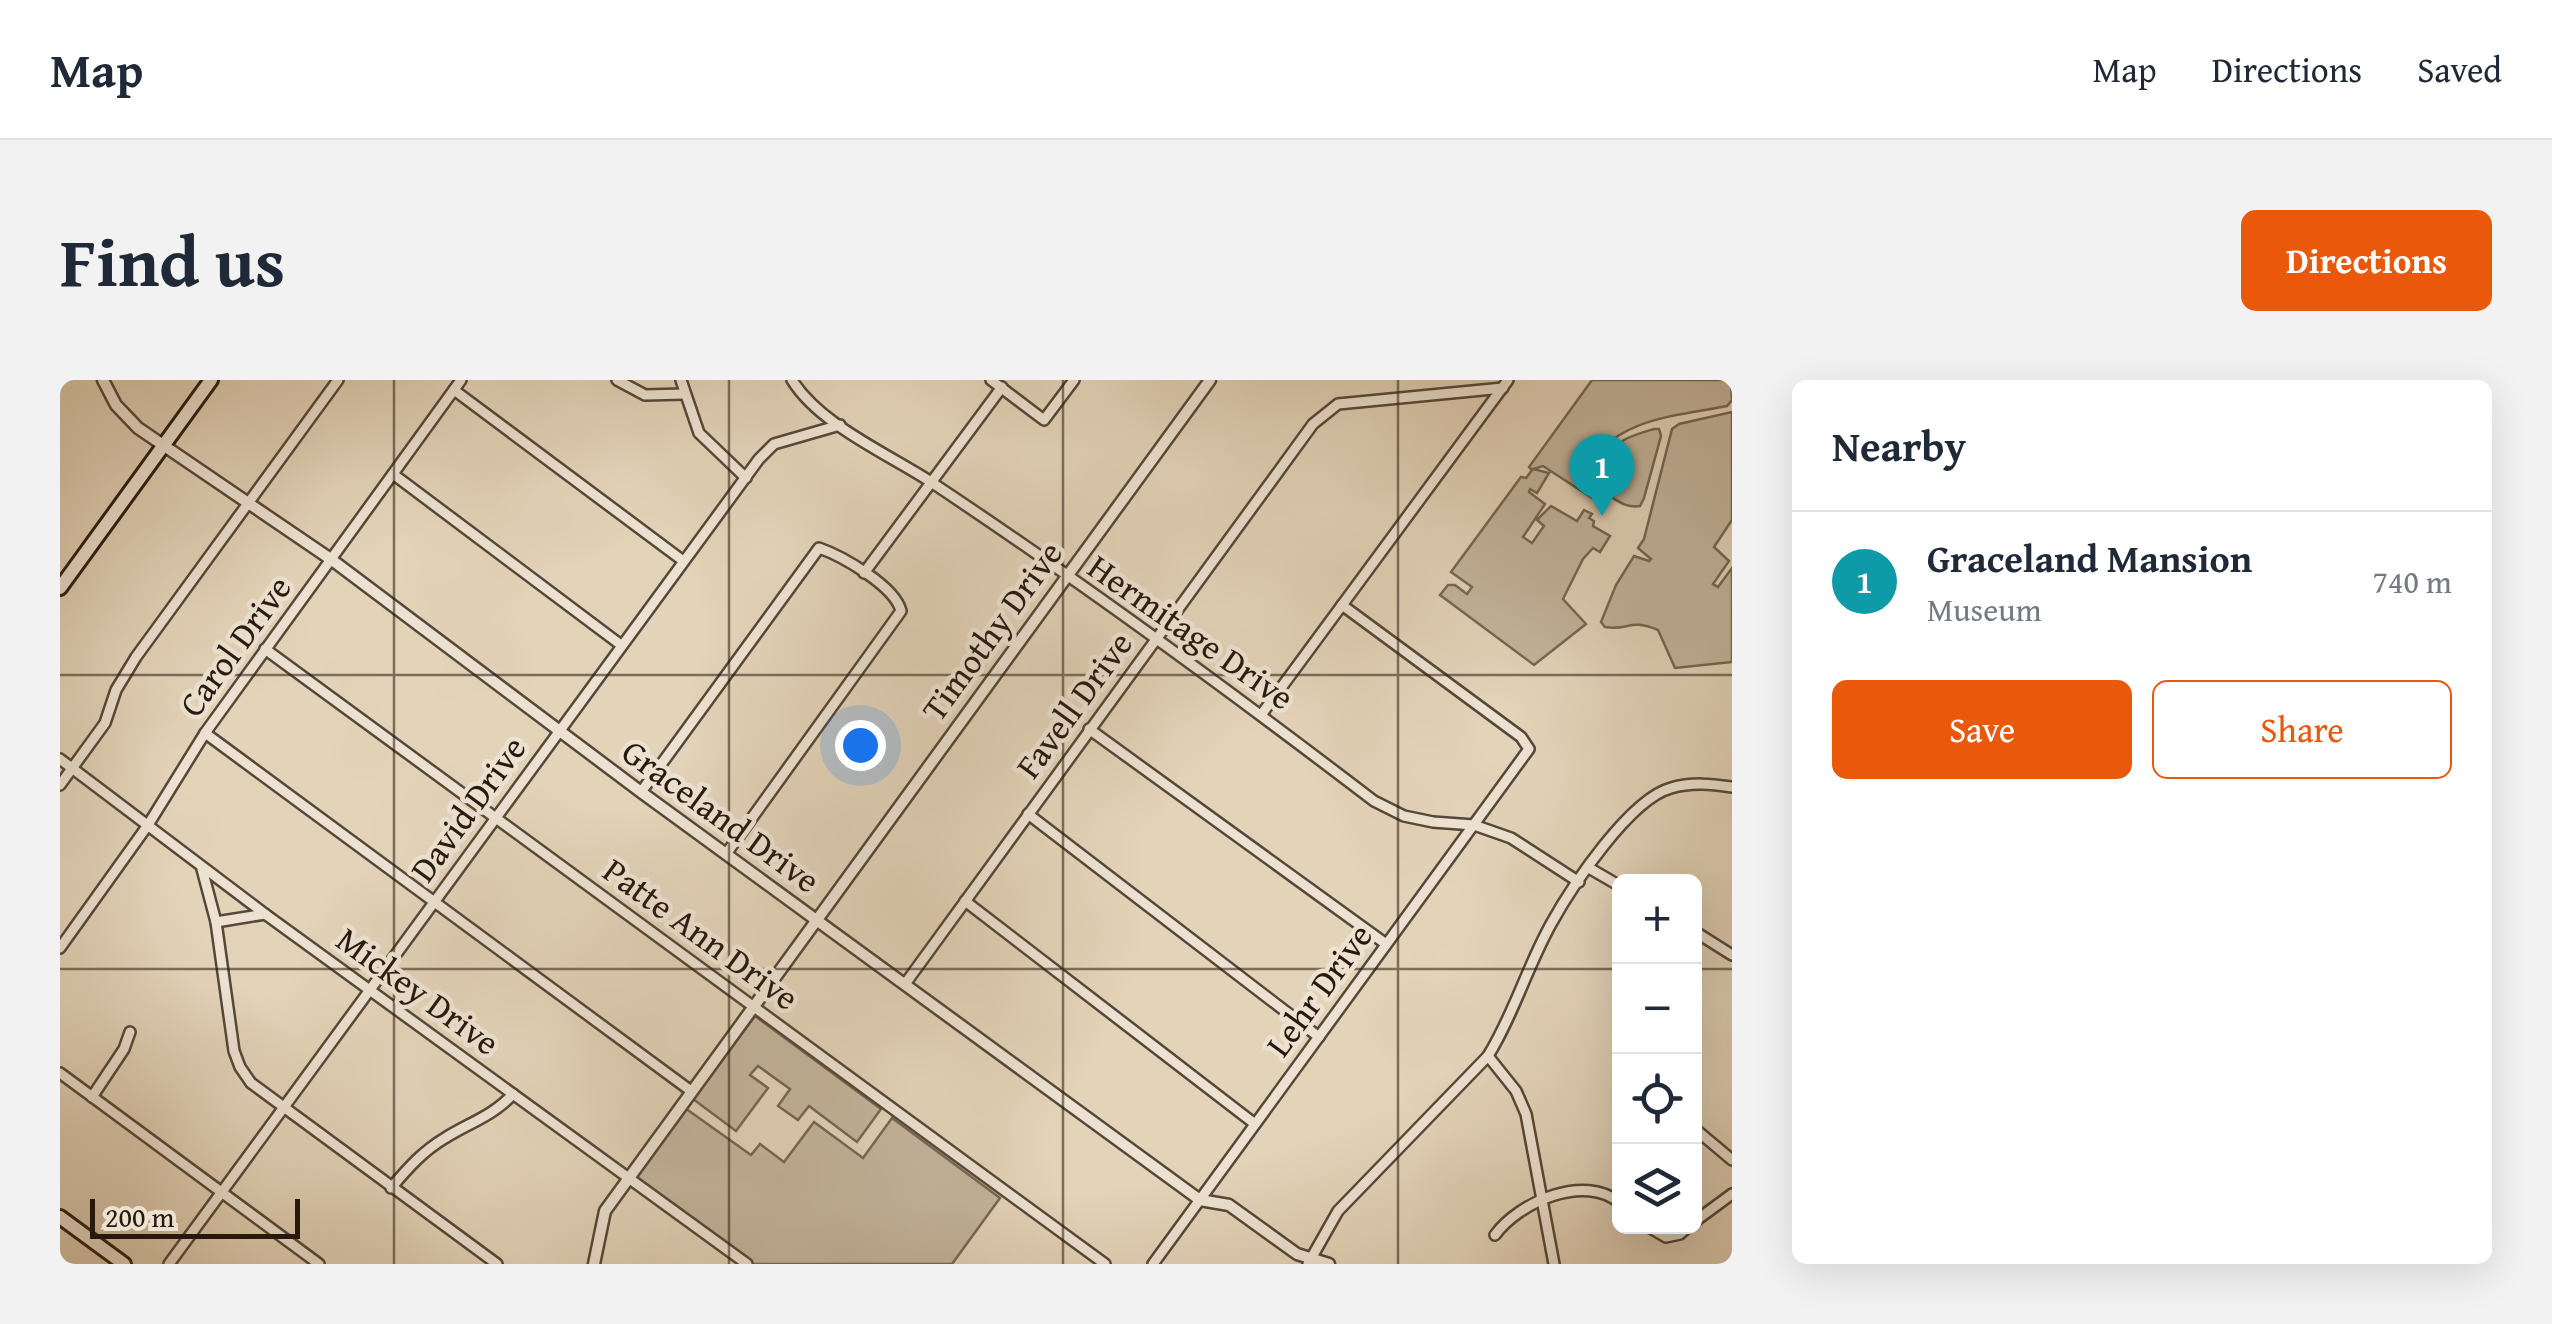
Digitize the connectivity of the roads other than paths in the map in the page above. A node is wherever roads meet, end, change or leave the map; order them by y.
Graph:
1 (102, 380) edge
2 (211, 380) edge
3 (338, 380) edge
4 (461, 380) edge
5 (617, 380) edge
6 (681, 380) edge
7 (792, 380) edge
8 (992, 380) edge
9 (1074, 380) edge
10 (1210, 380) edge
11 (1505, 384) edge
12 (1002, 387) junction
13 (454, 390) junction
14 (684, 394) junction
15 (840, 425) junction
16 (164, 444) junction
17 (393, 474) junction
18 (746, 478) junction
19 (931, 482) junction
20 (250, 502) junction
21 (332, 560) junction
22 (682, 560) junction
23 (864, 573) junction
24 (1066, 577) junction
25 (60, 588) edge
26 (1342, 605) junction
27 (1156, 640) junction
28 (620, 645) junction
29 (265, 649) junction
30 (1261, 715) junction
31 (1089, 730) junction
32 (559, 731) junction
33 (205, 733) junction
34 (60, 759) edge
35 (72, 768) junction
36 (60, 785) edge
37 (1732, 787) edge
38 (641, 792) junction
39 (1028, 814) junction
40 (496, 817) junction
41 (1474, 824) junction
42 (148, 826) junction
43 (726, 854) junction
44 (200, 864) junction
45 (1588, 868) junction
46 (1579, 882) junction
47 (1612, 882) edge
48 (965, 901) junction
49 (433, 904) junction
50 (265, 914) junction
51 (815, 920) junction
52 (216, 922) junction
53 (1702, 936) edge
54 (1386, 944) junction
55 (60, 948) edge
56 (1732, 955) edge
57 (905, 984) junction
58 (370, 990) junction
59 (752, 1006) junction
60 (130, 1032) dead end
61 (1319, 1037) junction
62 (1488, 1056) junction
63 (60, 1073) edge
64 (691, 1091) junction
65 (514, 1094) junction
66 (92, 1098) junction
67 (283, 1109) junction
68 (1256, 1124) junction
69 (1702, 1135) edge
70 (1732, 1160) edge
71 (628, 1178) junction
72 (392, 1188) junction
73 (222, 1192) junction
74 (1732, 1194) edge
75 (1612, 1199) edge
76 (1200, 1200) junction
77 (1543, 1200) junction
78 (1702, 1216) edge
79 (60, 1218) edge
80 (1495, 1234) dead end
81 (1310, 1261) edge
82 (124, 1264) edge
83 (169, 1264) edge
84 (318, 1264) edge
85 (497, 1264) edge
86 (594, 1264) edge
87 (747, 1264) edge
88 (1105, 1264) edge
89 (1153, 1264) edge
90 (1329, 1264) edge
91 (1554, 1264) edge

1 - 16 street, Graceland Drive
2 - 16 main road
3 - 20 street
4 - 13 street, Carol Drive
5 - 14 street
6 - 14 street
7 - 15 street, Hermitage Drive
8 - 12 street
9 - 12 street
10 - 24 street, Timothy Drive
11 - 26 street
11 - 27 street, Favell Drive
12 - 19 street
13 - 17 street, Carol Drive
13 - 22 street
14 - 18 street
15 - 18 street, David Drive
15 - 19 street, Hermitage Drive
16 - 20 street, Graceland Drive
16 - 25 main road
17 - 21 street, Carol Drive
17 - 28 street
18 - 22 street, David Drive
19 - 23 street
19 - 24 street, Hermitage Drive
20 - 21 street, Graceland Drive
20 - 35 street
21 - 29 street, Carol Drive
21 - 32 street, Graceland Drive
22 - 28 street, David Drive
23 - 38 street
23 - 43 street
24 - 27 street, Hermitage Drive
24 - 51 street, Timothy Drive
26 - 30 street
26 - 41 street, Lehr Drive
27 - 30 street, Hermitage Drive
27 - 31 street, Favell Drive
28 - 32 street, David Drive
29 - 33 street, Carol Drive
29 - 40 street, Patte Ann Drive
30 - 41 street, Hermitage Drive
31 - 39 street, Favell Drive
31 - 54 street
32 - 38 street, Graceland Drive
32 - 40 street, David Drive
33 - 42 street, Carol Drive
33 - 49 street
34 - 35 street, Mickey Drive
35 - 36 street
35 - 42 street, Mickey Drive
37 - 45 street
38 - 43 street, Graceland Drive
39 - 48 street, Favell Drive
39 - 61 street
40 - 49 street, David Drive
40 - 59 street, Patte Ann Drive
41 - 46 street, Hermitage Drive
41 - 54 street, Lehr Drive
42 - 44 street, Mickey Drive
42 - 55 street, Carol Drive
43 - 51 street, Graceland Drive
44 - 50 street, Mickey Drive
44 - 52 street
45 - 46 street
45 - 47 street
46 - 62 street
48 - 57 street, Favell Drive
48 - 68 street
49 - 58 street, David Drive
49 - 64 street
50 - 52 street
50 - 58 street, Mickey Drive
51 - 57 street, Graceland Drive
51 - 59 street, Timothy Drive
52 - 67 street
53 - 56 street
54 - 61 street, Lehr Drive
57 - 76 street, Graceland Drive
58 - 65 street, Mickey Drive
58 - 67 street, David Drive
59 - 64 street, Timothy Drive
59 - 88 street, Patte Ann Drive
60 - 66 street
61 - 68 street, Lehr Drive
62 - 77 street
62 - 81 street
63 - 66 street
64 - 71 street, Timothy Drive
65 - 71 street, Mickey Drive
65 - 72 street
66 - 73 street
67 - 72 street
67 - 73 street, David Drive
68 - 76 street, Lehr Drive
69 - 70 street
71 - 86 street, Timothy Drive
71 - 87 street, Mickey Drive
72 - 85 street
73 - 83 street, David Drive
73 - 84 street
74 - 78 street
75 - 77 street
76 - 81 street, Graceland Drive
76 - 89 street, Lehr Drive
77 - 80 street
77 - 91 street
79 - 82 main road
81 - 90 street, Graceland Drive

